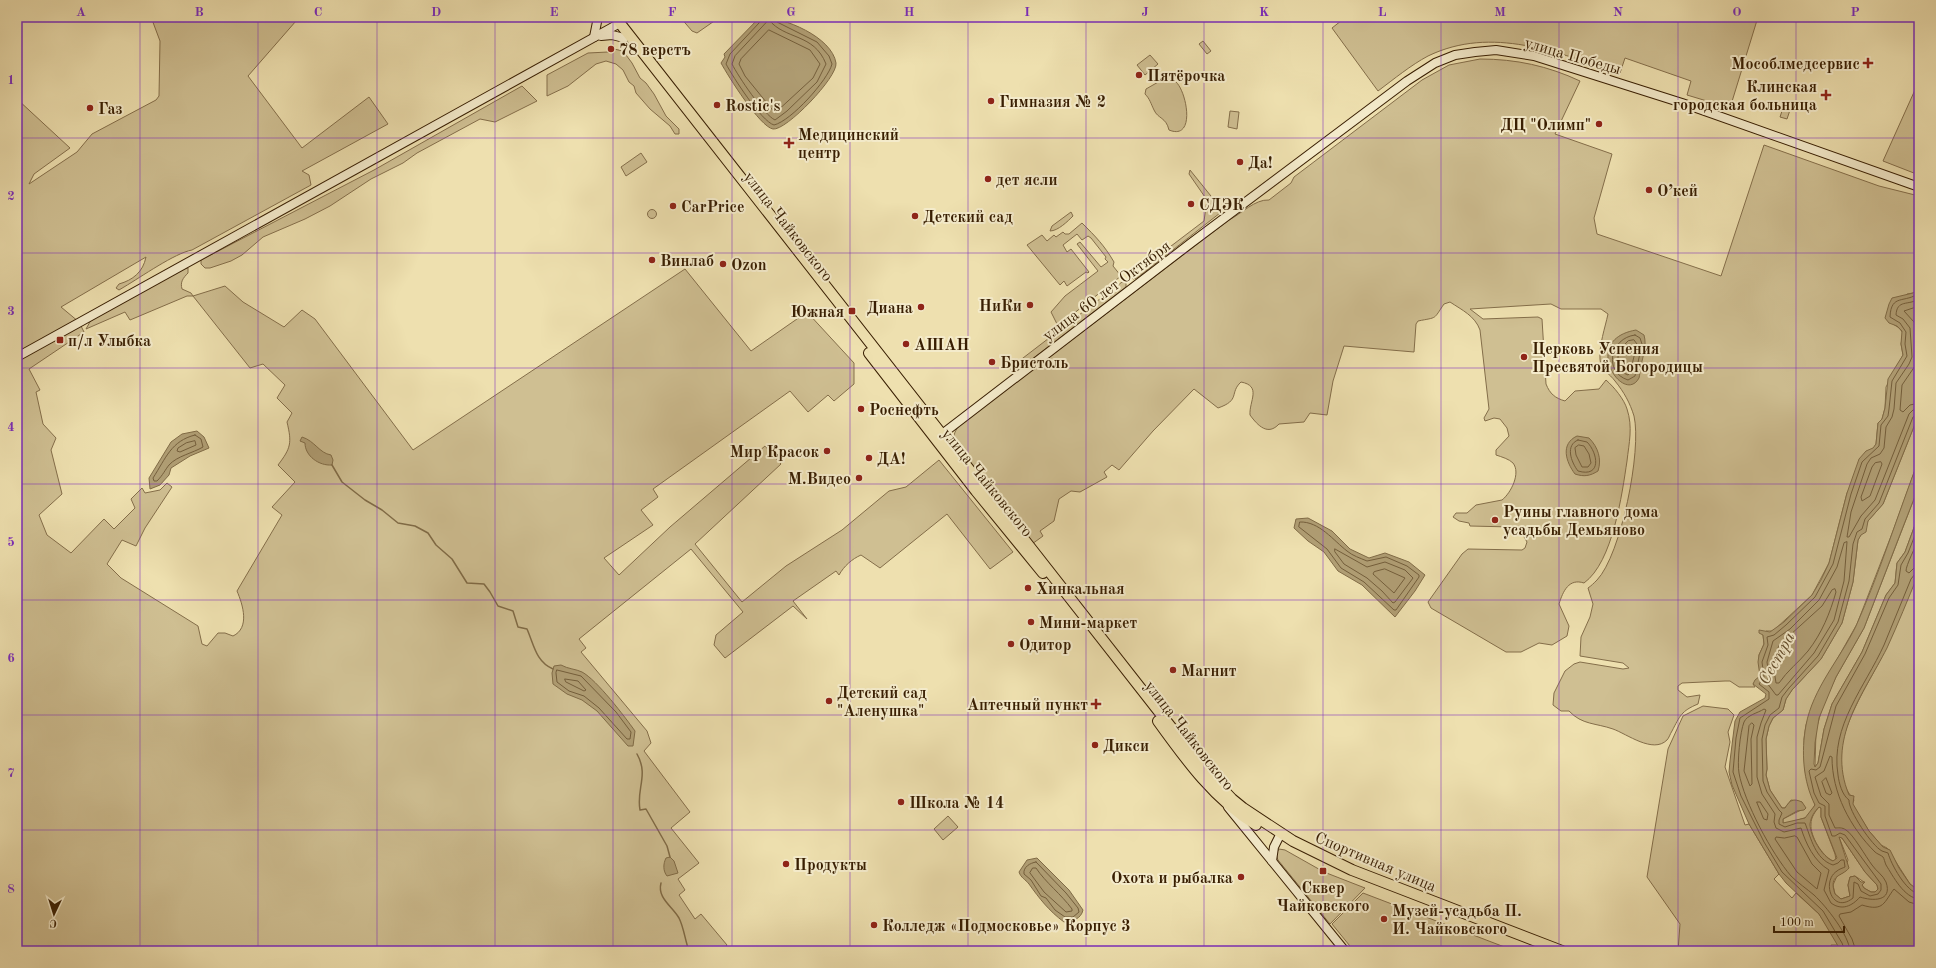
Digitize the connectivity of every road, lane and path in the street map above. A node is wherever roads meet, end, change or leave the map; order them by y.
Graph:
1 (598, 17) edge
2 (608, 17) edge
3 (617, 22) edge
4 (594, 37) junction
5 (624, 38) junction
6 (1919, 187) edge
7 (1230, 213) joint
8 (17, 357) edge
9 (938, 437) junction
10 (1219, 796) junction
11 (1232, 799) joint
12 (1279, 836) junction
13 (1272, 862) junction
14 (1345, 951) edge
15 (1547, 951) edge
16 (1562, 951) edge

1 - 4 street
2 - 3 highway
3 - 4 street
3 - 5 highway, улица Чайковского
3 - 9 highway, улица Чайковского
4 - 5 street
4 - 8 street
5 - 9 highway, улица Чайковского
6 - 7 street, улица Победы
7 - 9 street, улица 60 лет Октября
9 - 10 highway, улица Чайковского
9 - 11 highway, улица Чайковского
10 - 12 highway, Спортивная улица
10 - 13 street, улица Чайковского
11 - 12 highway, Спортивная улица
12 - 13 street
12 - 15 highway, Спортивная улица
12 - 16 highway, Спортивная улица
13 - 14 street, улица Чайковского

